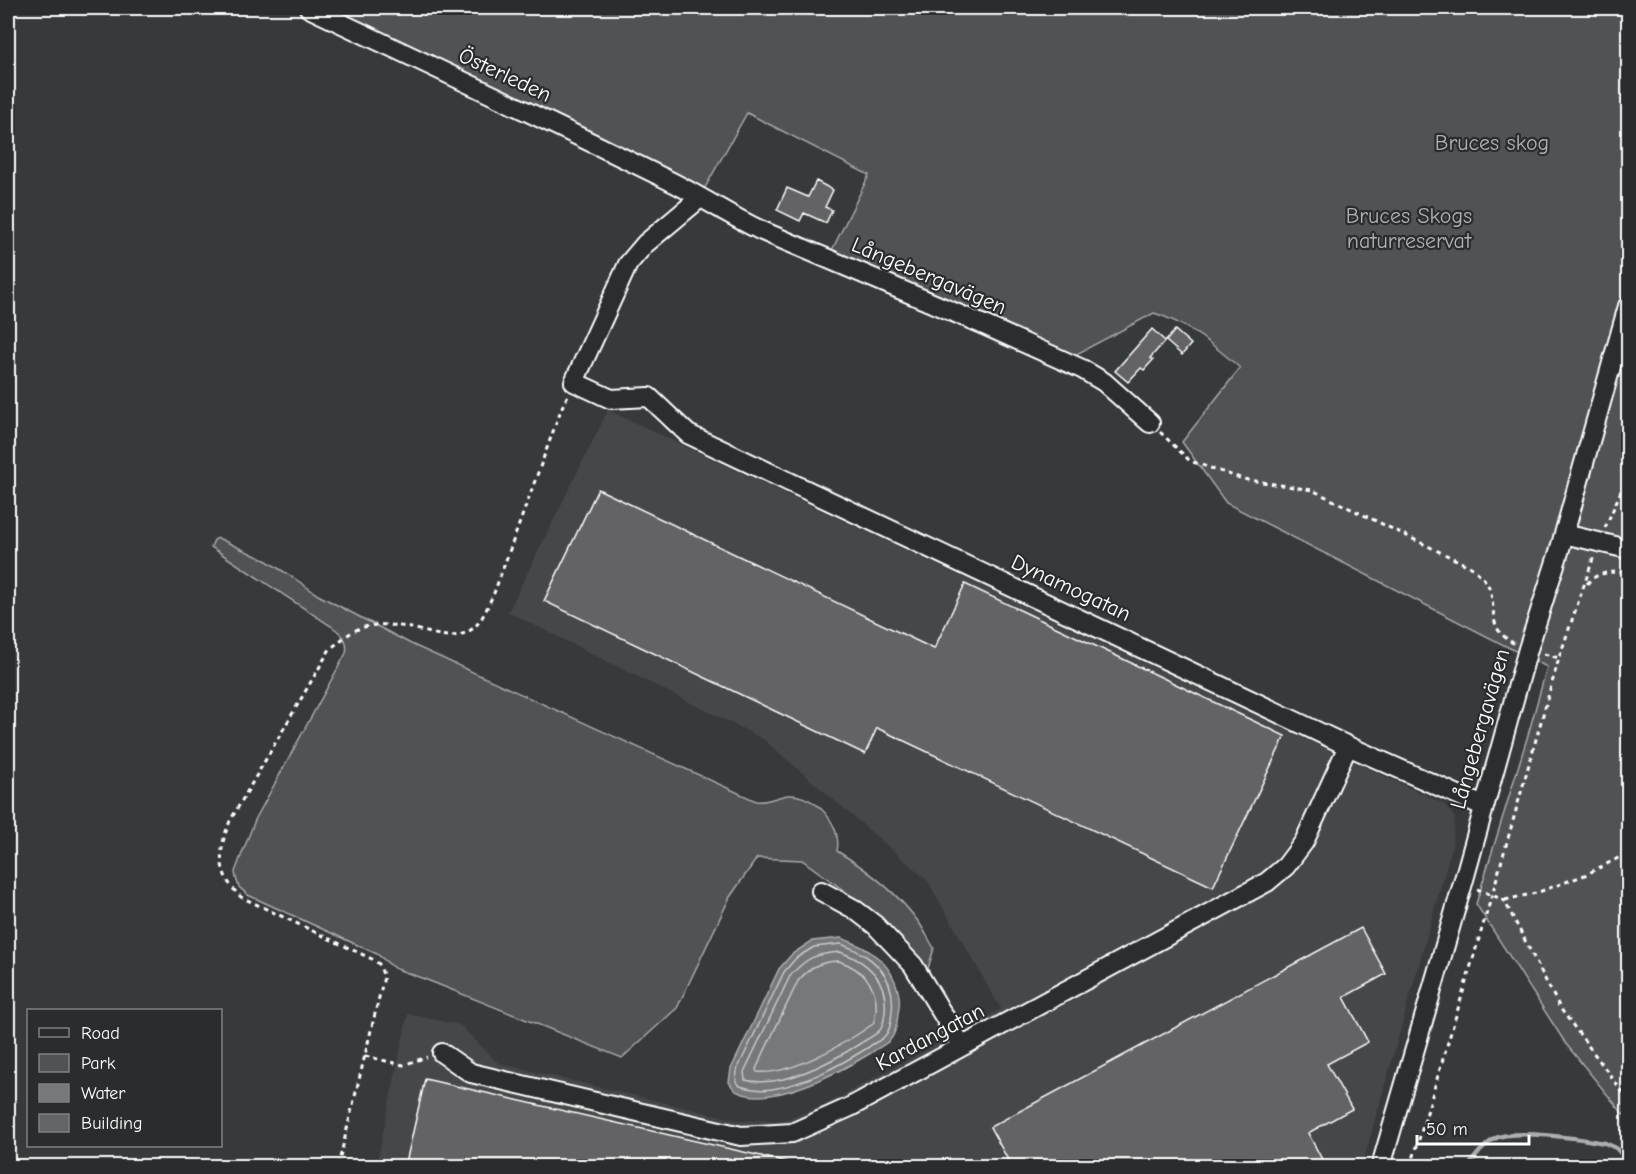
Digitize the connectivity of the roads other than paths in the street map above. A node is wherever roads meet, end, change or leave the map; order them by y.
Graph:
1 (309, 8) edge
2 (681, 186) joint
3 (700, 198) junction
4 (1629, 306) edge
5 (1150, 423) road end
6 (1564, 534) junction
7 (1629, 549) edge
8 (1348, 746) junction
9 (1483, 806) junction
10 (821, 891) dead end
11 (962, 1046) junction
12 (442, 1053) road end
13 (1381, 1167) edge

1 - 2 street, Österleden
2 - 3 street, Långebergavägen
3 - 5 street, Långebergavägen
3 - 8 street, Dynamogatan
4 - 6 street, Långebergavägen
6 - 7 street
6 - 9 street, Långebergavägen
8 - 9 street, Dynamogatan
8 - 11 street, Kardangatan
9 - 13 street, Långebergavägen
10 - 11 street
11 - 12 street, Kardangatan

